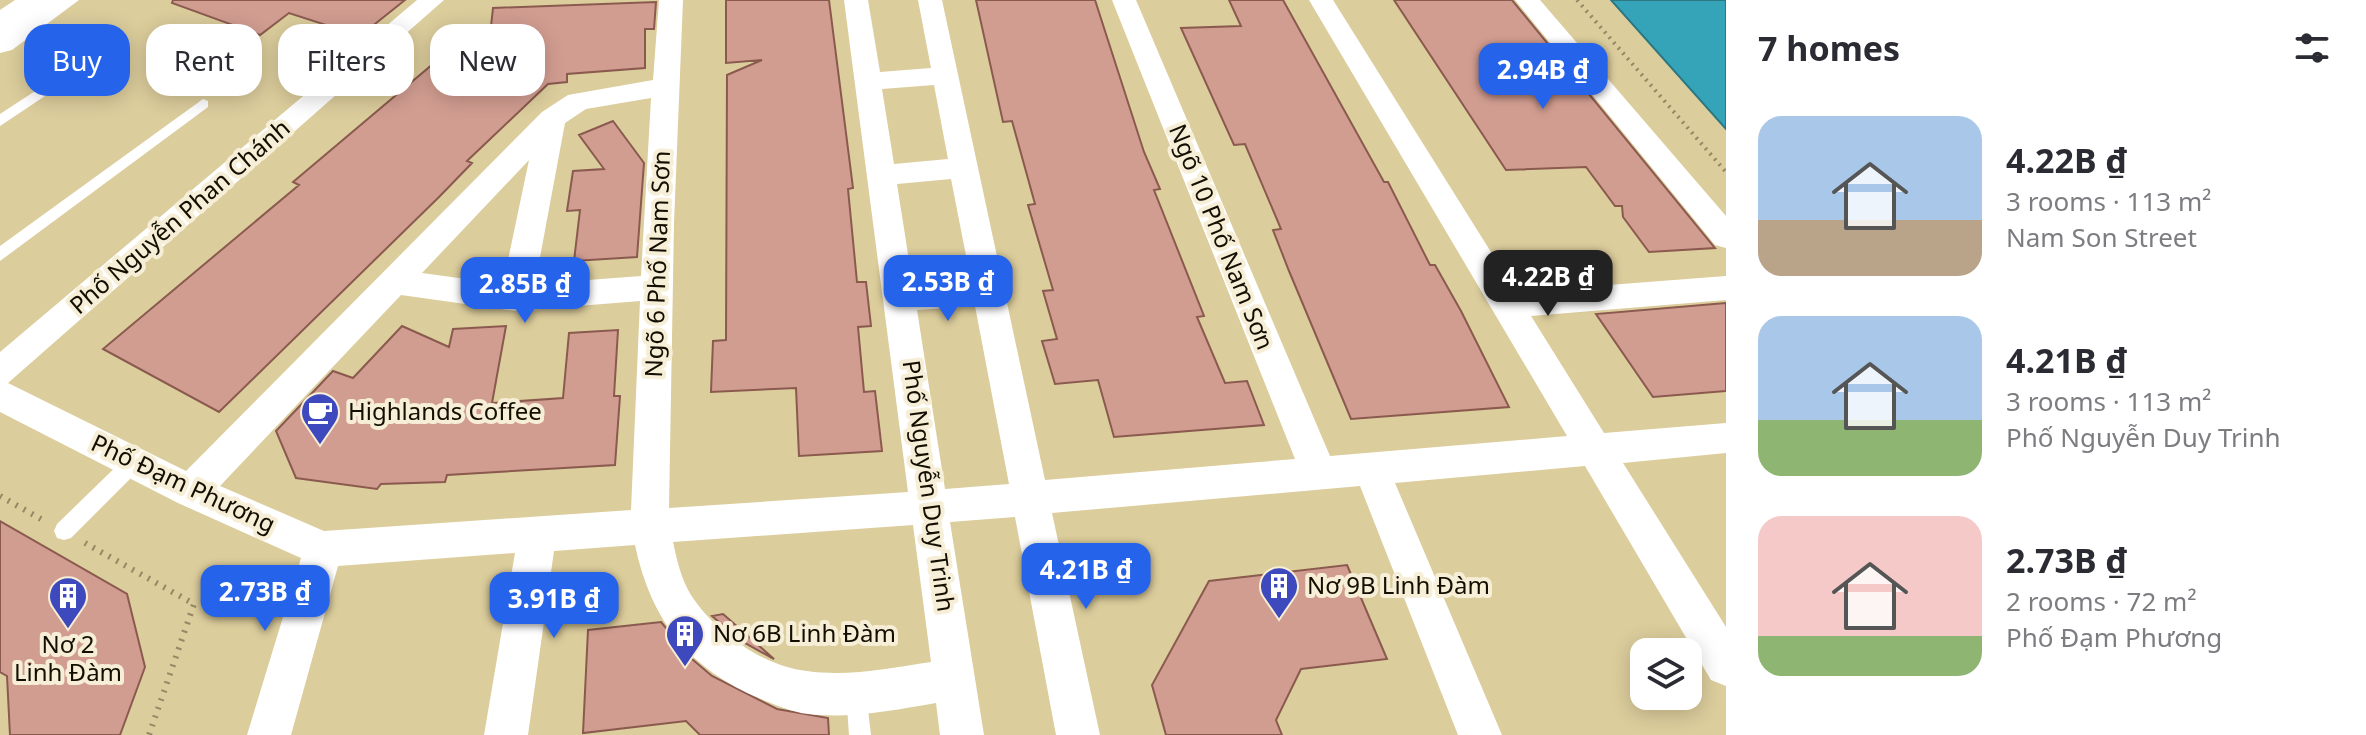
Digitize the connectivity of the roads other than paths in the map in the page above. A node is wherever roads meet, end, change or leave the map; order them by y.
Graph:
1 (37, 0) edge
2 (63, 0) edge
3 (432, 0) edge
4 (671, 0) edge
5 (856, 0) edge
6 (930, 0) edge
7 (1124, 0) edge
8 (1321, 0) edge
9 (1527, 0) edge
10 (0, 25) edge
11 (0, 43) edge
12 (946, 76) junction
13 (870, 81) junction
14 (665, 87) junction
15 (36, 96) edge
16 (203, 104) dead end
17 (552, 119) junction
18 (0, 121) edge
19 (964, 168) junction
20 (883, 175) junction
21 (1726, 237) edge
22 (0, 255) edge
23 (396, 282) junction
24 (656, 287) junction
25 (1726, 288) edge
26 (989, 292) junction
27 (516, 298) junction
28 (902, 299) junction
29 (1507, 305) junction
30 (0, 372) edge
31 (0, 395) edge
32 (1726, 438) edge
33 (1594, 448) junction
34 (135, 461) junction
35 (1372, 471) junction
36 (1319, 473) junction
37 (191, 491) junction
38 (1031, 499) junction
39 (932, 507) junction
40 (650, 528) junction
41 (64, 531) road end
42 (537, 535) junction
43 (323, 549) junction
44 (1723, 655) edge
45 (955, 679) junction
46 (857, 692) junction
47 (269, 735) edge
48 (506, 735) edge
49 (860, 735) edge
50 (962, 735) edge
51 (1078, 735) edge
52 (1480, 735) edge

1 - 10 main road
2 - 11 main road
3 - 30 street, Phố Nguyễn Phan Chánh
4 - 14 street, Ngõ 6 Phố Nam Sơn
5 - 13 street, Phố Nguyễn Duy Trinh
6 - 12 street
7 - 36 street, Ngõ 10 Phố Nam Sơn
8 - 29 street
9 - 21 street
12 - 13 street
12 - 19 street
13 - 20 street, Phố Nguyễn Duy Trinh
14 - 17 street
14 - 24 street, Ngõ 6 Phố Nam Sơn
15 - 18 lane
16 - 22 lane
17 - 23 street
17 - 27 street
19 - 20 street
19 - 26 street
20 - 28 street, Phố Nguyễn Duy Trinh
23 - 27 street
23 - 37 street
24 - 27 street
24 - 40 street, Ngõ 6 Phố Nam Sơn
25 - 29 street
26 - 28 street
26 - 38 street
28 - 39 street, Phố Nguyễn Duy Trinh
29 - 33 street
31 - 34 street, Phố Đạm Phương
32 - 33 street
33 - 35 street
33 - 44 street
34 - 37 street, Phố Đạm Phương
34 - 41 lane
35 - 36 street
35 - 52 street
36 - 38 street
37 - 43 street, Phố Đạm Phương
38 - 39 street
38 - 51 street
39 - 40 street
39 - 45 street, Phố Nguyễn Duy Trinh
40 - 42 street
40 - 46 street, Ngõ 6 Phố Nam Sơn
42 - 43 street
42 - 48 street
43 - 47 street
45 - 46 street, Ngõ 6 Phố Nam Sơn
45 - 50 street, Phố Nguyễn Duy Trinh
46 - 49 lane

